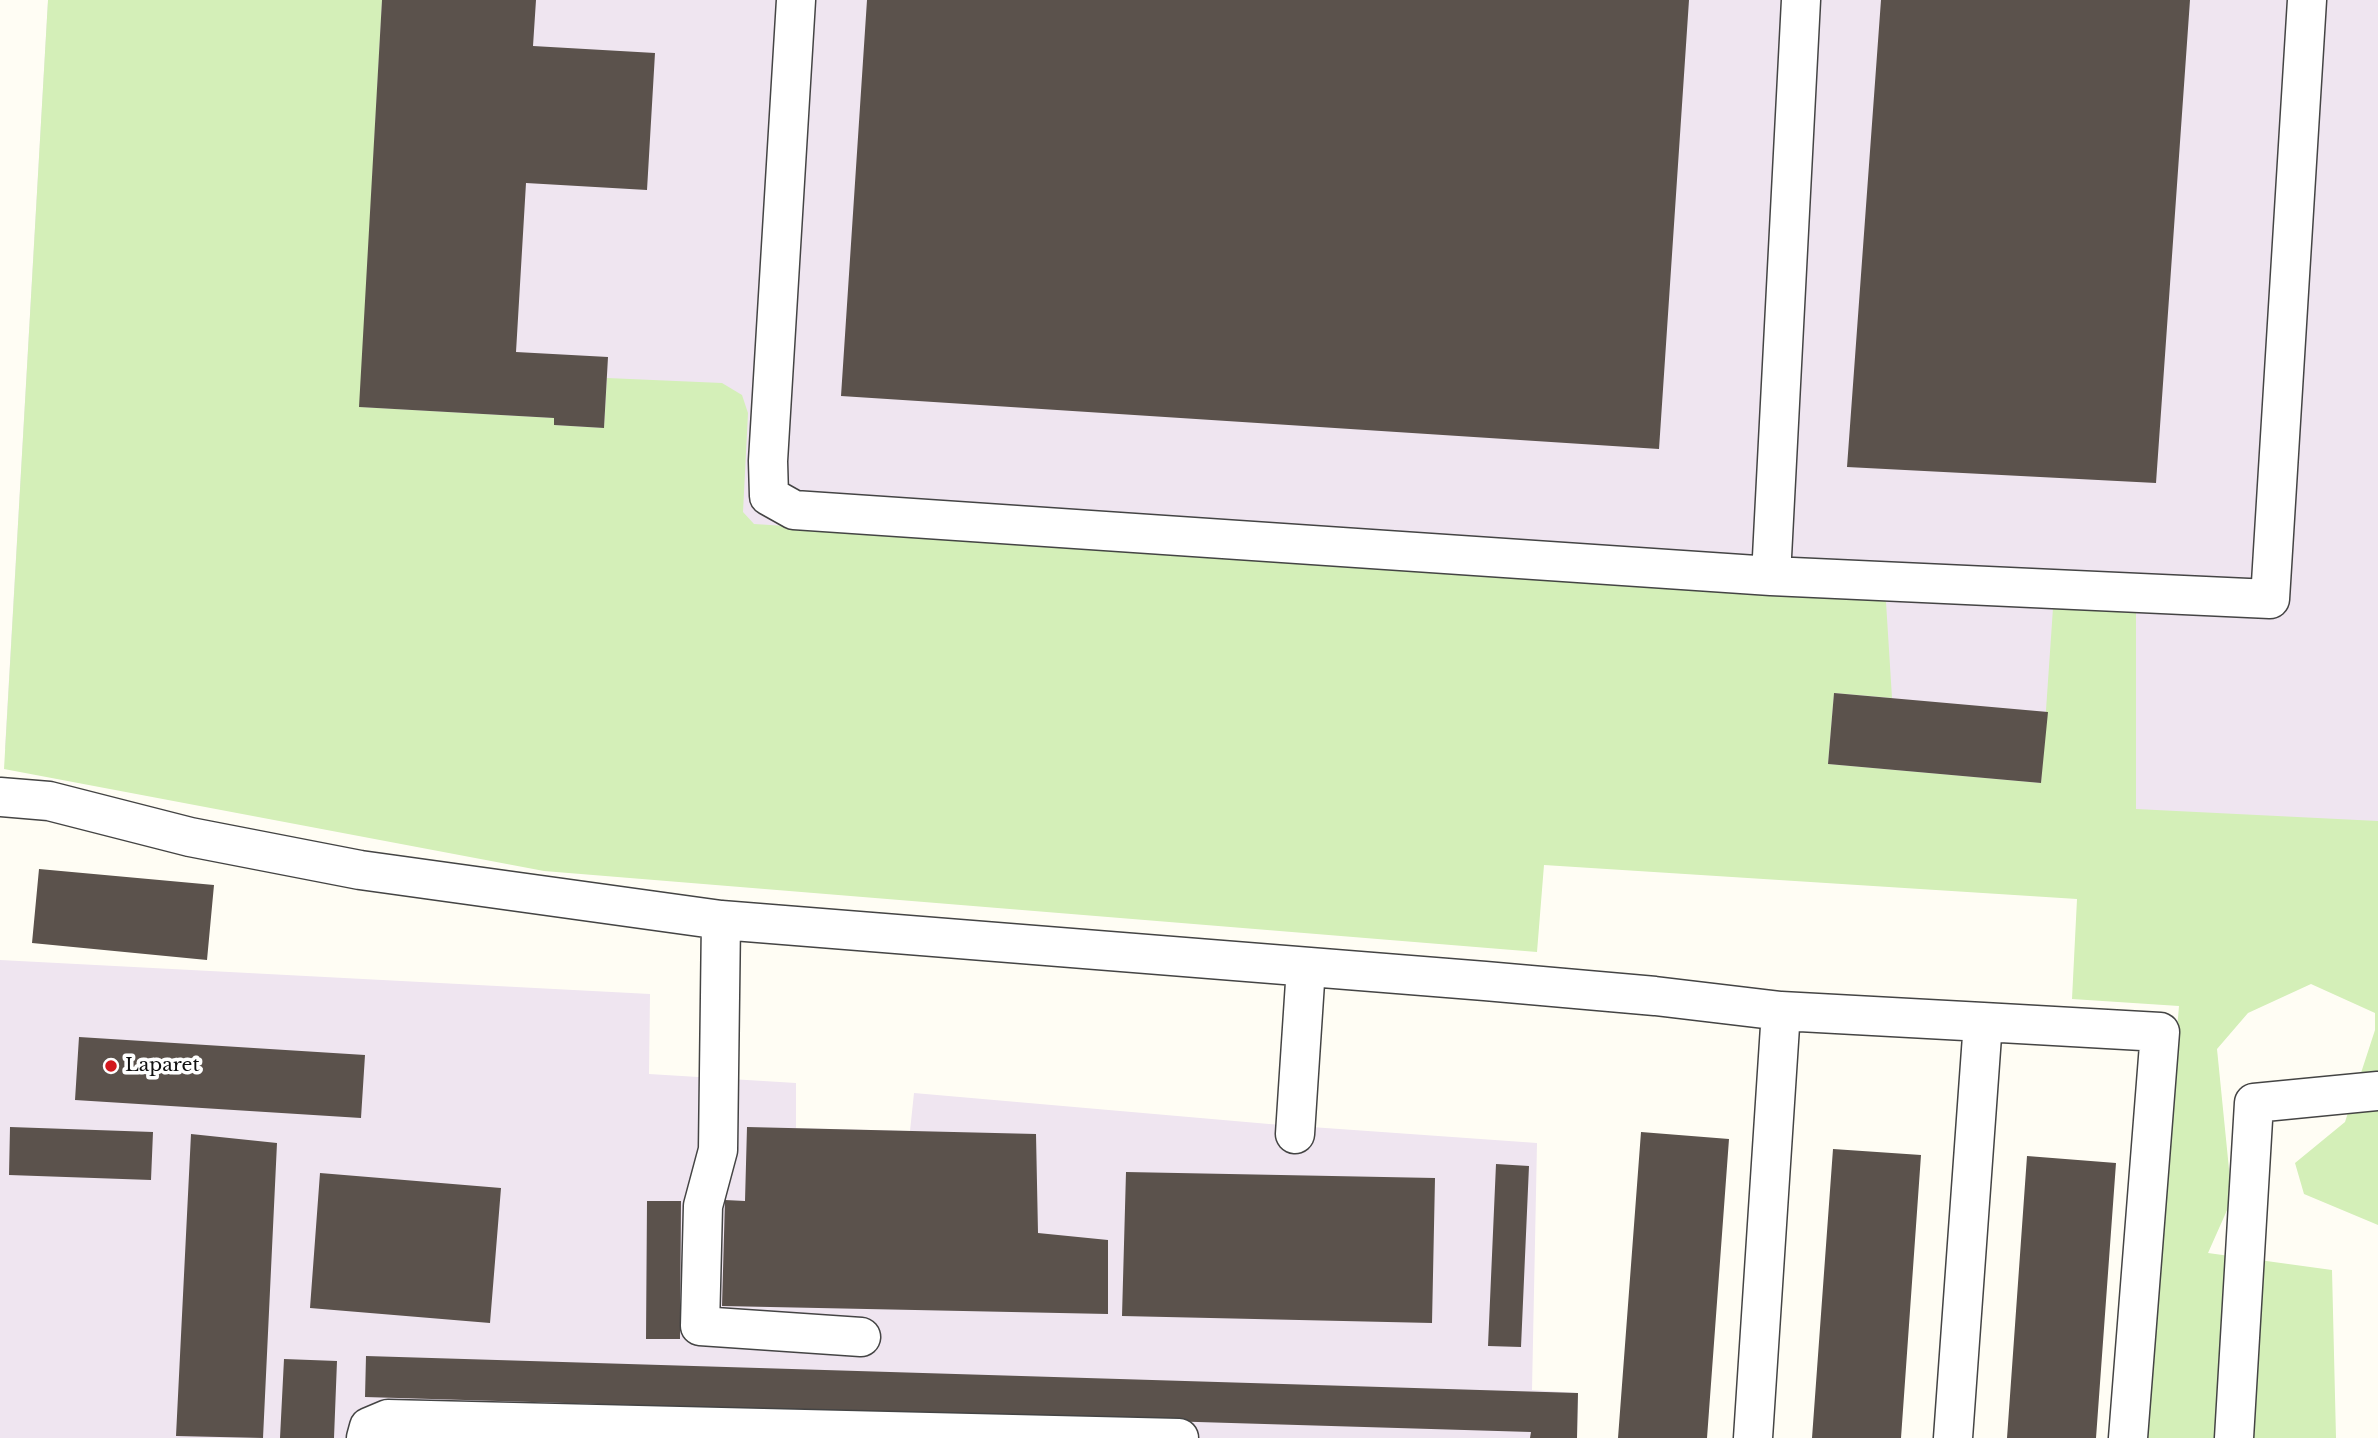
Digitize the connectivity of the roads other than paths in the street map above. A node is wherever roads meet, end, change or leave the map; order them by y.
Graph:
1 (796, 0) edge
2 (1801, 0) edge
3 (2307, 0) edge
4 (1771, 576) junction
5 (0, 797) edge
6 (721, 920) junction
7 (1306, 967) junction
8 (1782, 1012) junction
9 (1983, 1022) junction
10 (2378, 1091) edge
11 (1295, 1134) dead end
12 (861, 1337) dead end
13 (950, 1435) edge
14 (366, 1438) edge
15 (1179, 1438) edge
16 (1752, 1438) edge
17 (1953, 1438) edge
18 (2128, 1438) edge
19 (2234, 1438) edge

1 - 4 lane
2 - 4 lane
3 - 4 lane
5 - 6 lane
6 - 7 lane
6 - 12 lane
7 - 8 lane
7 - 11 lane
8 - 9 lane
8 - 16 lane
9 - 17 lane
9 - 18 lane
10 - 19 lane
13 - 14 lane
13 - 15 lane

